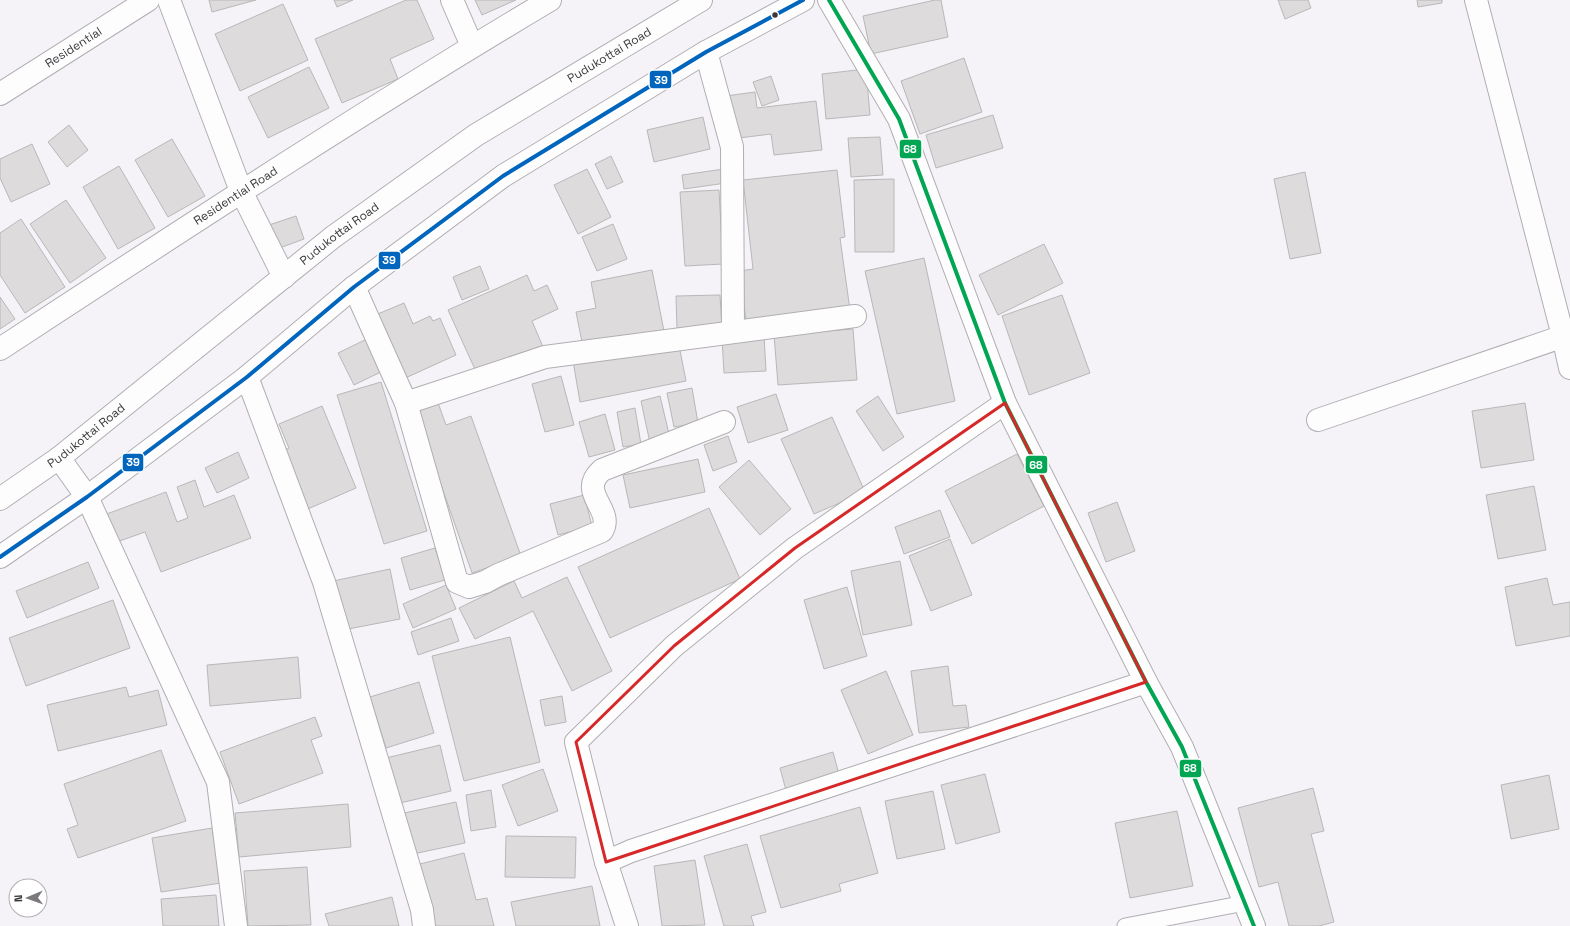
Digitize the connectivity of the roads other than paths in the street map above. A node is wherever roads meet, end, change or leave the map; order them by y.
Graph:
1 (148, 0) edge
2 (170, 0) edge
3 (452, 0) edge
4 (550, 0) edge
5 (701, 0) edge
6 (803, 0) edge
7 (829, 0) edge
8 (1476, 0) edge
9 (472, 46) junction
10 (706, 52) junction
11 (0, 94) edge
12 (242, 191) junction
13 (284, 277) junction
14 (354, 288) junction
15 (855, 316) dead end
16 (733, 332) junction
17 (1566, 335) edge
18 (0, 349) edge
19 (1570, 368) edge
20 (247, 377) junction
21 (406, 403) junction
22 (1005, 403) junction
23 (1318, 420) dead end
24 (724, 422) dead end
25 (59, 458) junction
26 (87, 497) junction
27 (0, 499) edge
28 (0, 557) edge
29 (1146, 682) junction
30 (606, 862) junction
31 (1245, 903) junction
32 (236, 926) edge
33 (424, 926) edge
34 (627, 926) edge
35 (1125, 926) edge
36 (1254, 926) edge

1 - 11 main road, Residential
2 - 12 main road
3 - 9 main road
4 - 9 main road, Residential Road
5 - 13 main road, Pudukottai Road
6 - 10 main road
7 - 22 main road
8 - 17 main road
9 - 12 main road, Residential Road
10 - 14 main road
10 - 16 main road
12 - 13 main road
12 - 18 main road, Residential Road
13 - 25 main road, Pudukottai Road
14 - 20 main road
14 - 21 main road
15 - 16 main road
16 - 21 main road
17 - 19 main road
17 - 23 main road
20 - 26 main road
20 - 33 main road
21 - 24 main road
22 - 29 main road
22 - 30 main road
25 - 26 main road
25 - 27 main road, Pudukottai Road
26 - 28 main road
26 - 32 main road
29 - 30 main road
29 - 31 main road
30 - 34 main road
31 - 35 lane
31 - 36 main road

